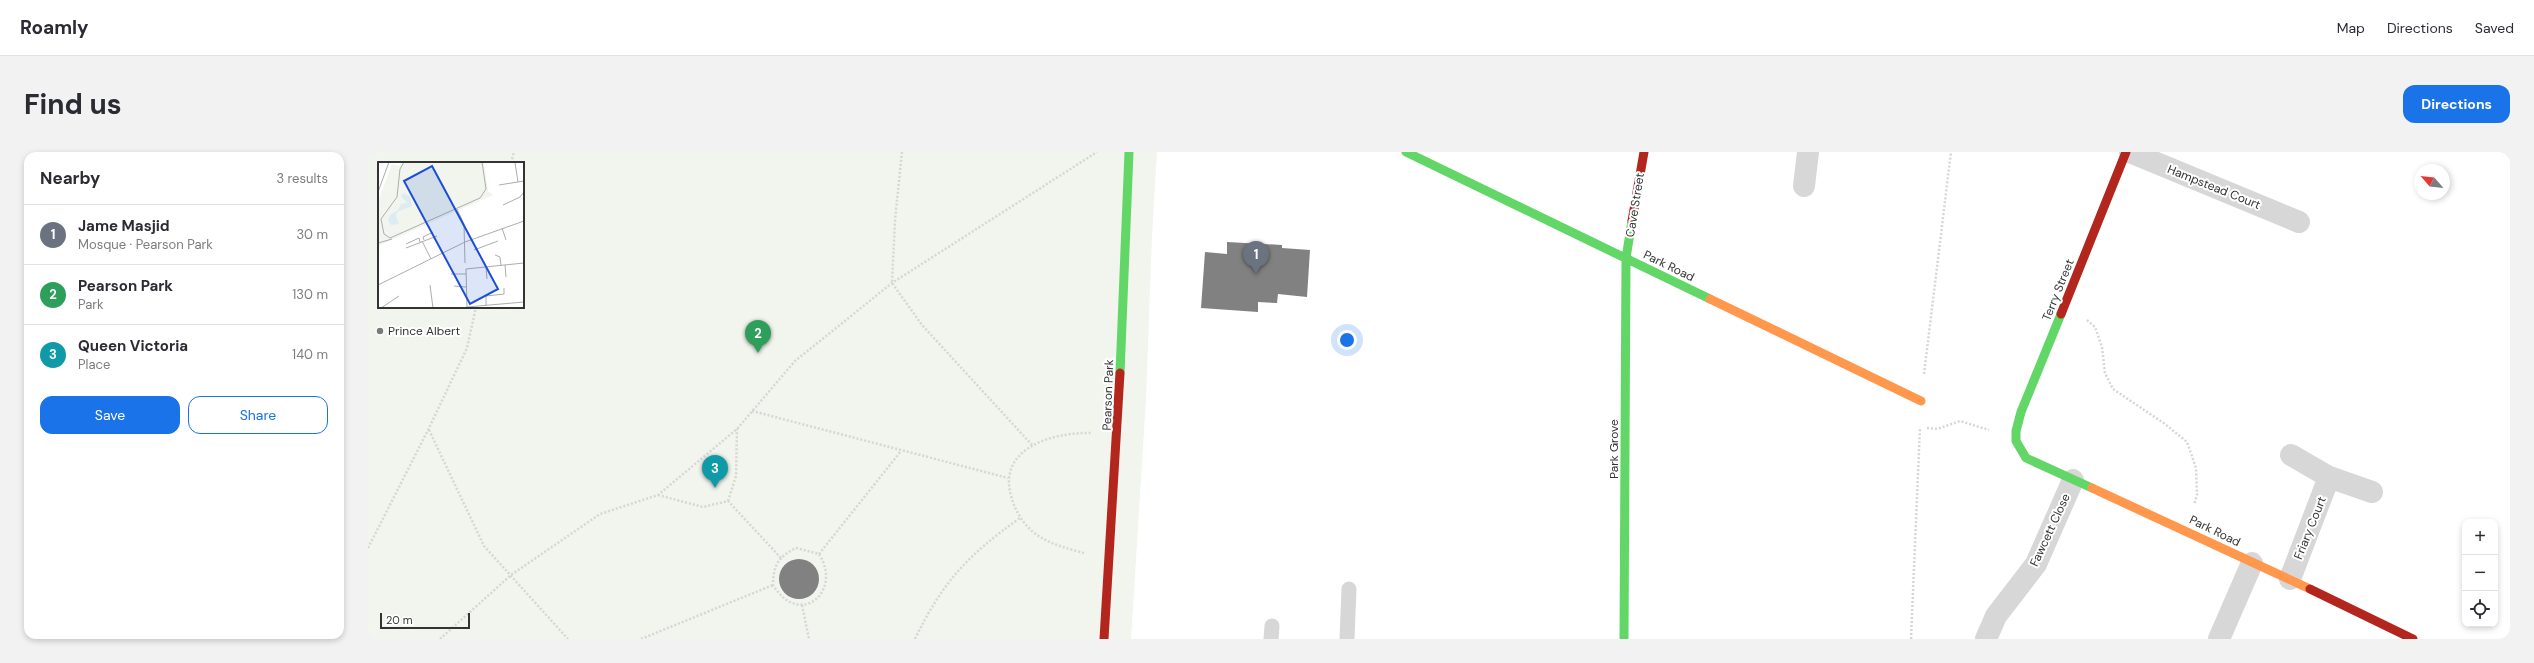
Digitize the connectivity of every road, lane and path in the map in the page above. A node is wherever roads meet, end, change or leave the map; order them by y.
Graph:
1 (514, 152) edge
2 (902, 152) edge
3 (1096, 152) edge
4 (1129, 152) edge
5 (1406, 152) edge
6 (1644, 152) edge
7 (1808, 152) edge
8 (2126, 152) edge
9 (2130, 152) edge
10 (511, 162) edge
11 (1804, 186) dead end
12 (2299, 222) dead end
13 (1626, 258) junction
14 (892, 283) junction
15 (2066, 304) junction
16 (476, 308) edge
17 (1921, 401) dead end
18 (752, 411) junction
19 (1920, 427) dead end
20 (737, 429) junction
21 (428, 430) junction
22 (1118, 434) junction
23 (2015, 438) junction
24 (1032, 445) junction
25 (901, 450) junction
26 (2291, 455) dead end
27 (2329, 477) junction
28 (1008, 478) junction
29 (2073, 480) junction
30 (2372, 492) dead end
31 (658, 495) junction
32 (728, 501) junction
33 (1020, 518) junction
34 (2185, 530) junction
35 (368, 548) edge
36 (819, 554) junction
37 (1110, 555) junction
38 (781, 558) junction
39 (2252, 563) junction
40 (511, 575) junction
41 (2290, 579) junction
42 (773, 586) junction
43 (1349, 589) dead end
44 (802, 605) junction
45 (2388, 633) edge
46 (643, 638) edge
47 (440, 639) edge
48 (568, 639) edge
49 (809, 639) edge
50 (915, 639) edge
51 (1104, 639) edge
52 (1347, 639) edge
53 (1624, 639) edge
54 (1986, 639) edge
55 (2219, 639) edge
56 (2413, 639) edge

1 - 10 path
2 - 14 path
3 - 14 path
4 - 22 street, Pearson Park
5 - 13 street, Park Road
6 - 13 street, Cave Street
7 - 11 street
8 - 15 street, Terry Street
9 - 12 street, Hampstead Court
13 - 17 street, Park Road
13 - 53 street, Park Grove
14 - 18 path
14 - 24 path
15 - 23 street, Terry Street
15 - 34 path
16 - 21 path
18 - 20 path
18 - 25 path
19 - 23 path
20 - 31 path
20 - 32 path
21 - 35 path
21 - 40 path
22 - 24 path
22 - 37 street, Pearson Park
23 - 29 street, Park Road
24 - 28 path
25 - 28 path
25 - 36 path
26 - 27 street
27 - 30 street
27 - 41 street, Friary Court
28 - 33 path
29 - 34 street, Park Road
29 - 54 street, Fawcett Close
31 - 32 path
31 - 40 path
32 - 38 path
33 - 37 path
33 - 50 path
34 - 39 street, Park Road
36 - 38 path
36 - 44 path
37 - 51 street, Pearson Park
38 - 42 path
39 - 41 street, Park Road
39 - 55 street
40 - 47 path
40 - 48 path
41 - 45 street, Park Road
42 - 44 path
42 - 46 path
43 - 52 lane
44 - 49 path
45 - 56 street, Park Road

